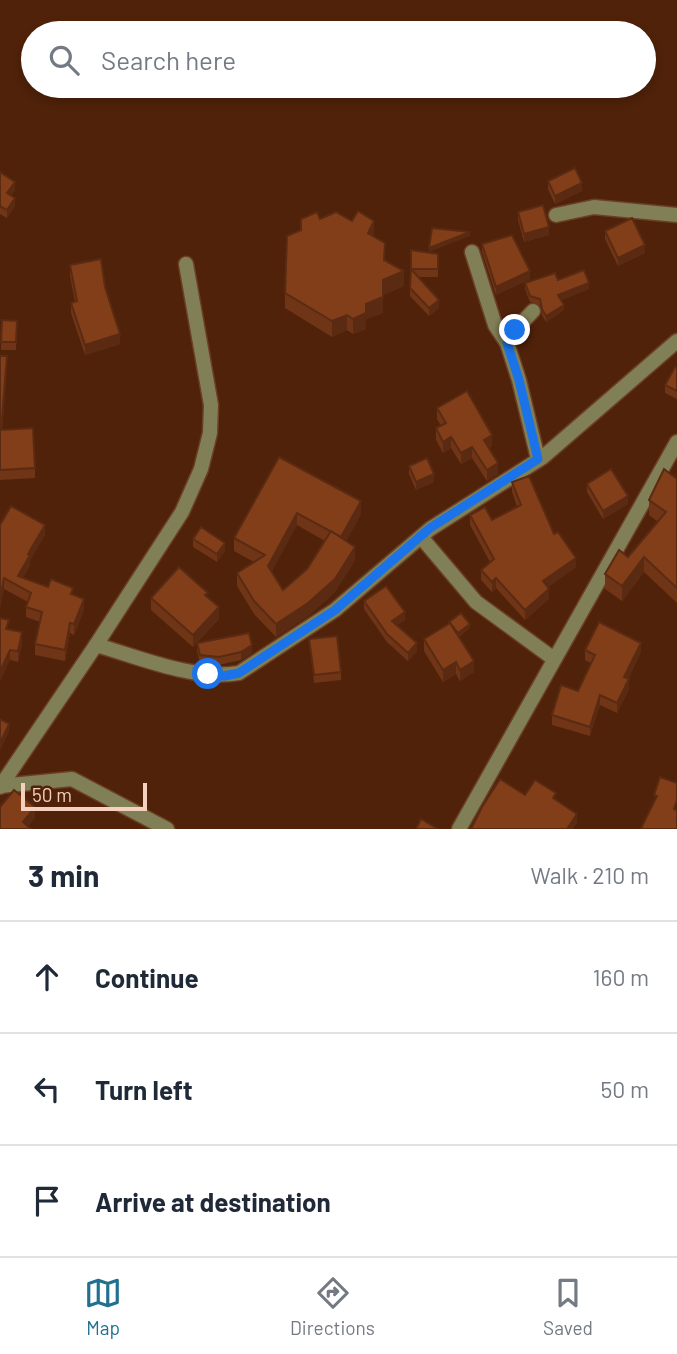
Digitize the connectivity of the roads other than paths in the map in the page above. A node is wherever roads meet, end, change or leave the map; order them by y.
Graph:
1 (556, 215) dead end
2 (677, 215) edge
3 (472, 252) dead end
4 (186, 264) dead end
5 (533, 311) dead end
6 (677, 341) edge
7 (507, 343) junction
8 (677, 442) edge
9 (538, 459) junction
10 (421, 537) junction
11 (96, 645) junction
12 (554, 659) junction
13 (0, 786) edge
14 (167, 829) edge
15 (459, 829) edge

1 - 2 street
3 - 7 street
4 - 11 street
5 - 7 street
6 - 9 street
7 - 9 street
8 - 12 street
9 - 10 street
10 - 11 street
10 - 12 street
11 - 13 street
12 - 15 street
13 - 14 street

